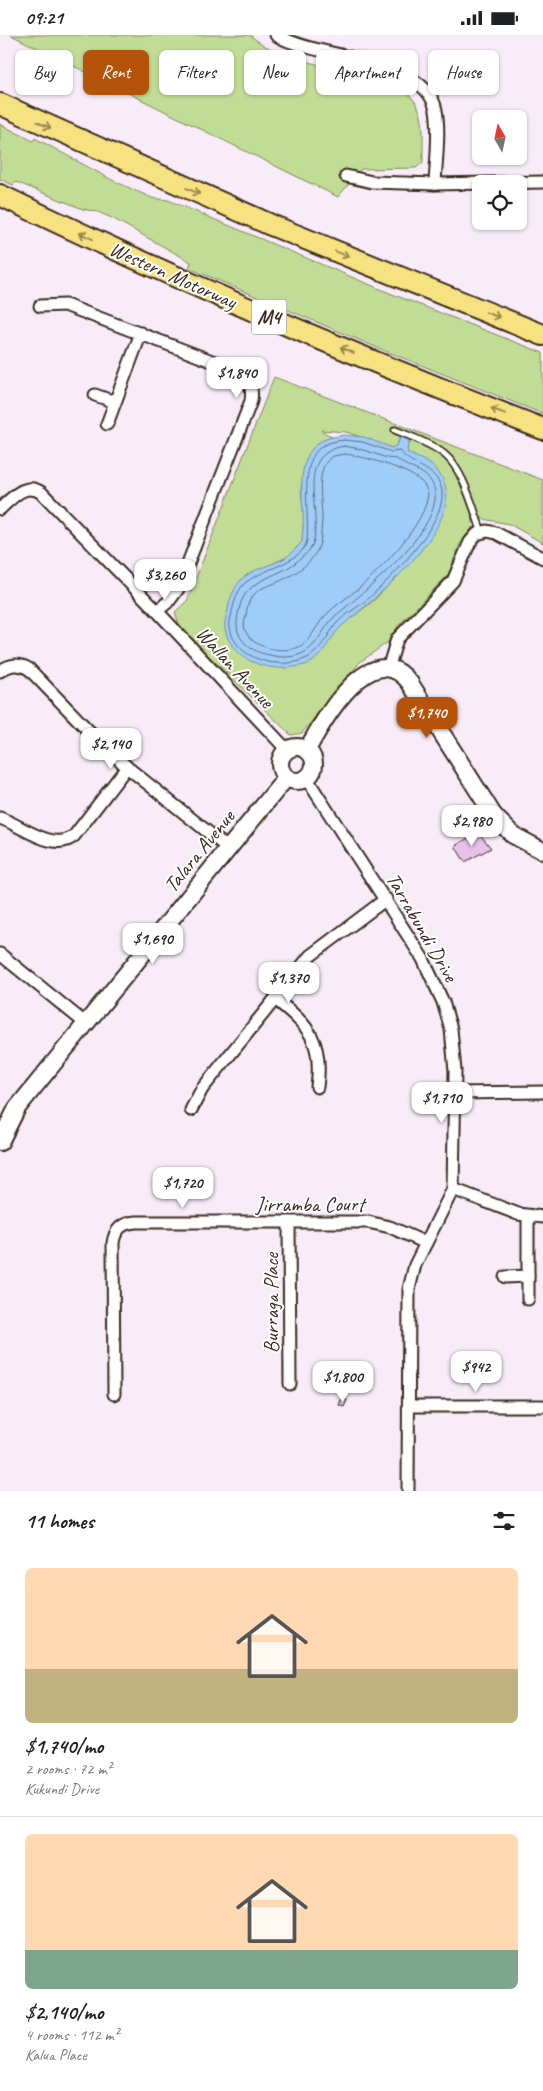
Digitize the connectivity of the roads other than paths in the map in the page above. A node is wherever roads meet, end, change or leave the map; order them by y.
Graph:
1 (276, 35) edge
2 (0, 104) edge
3 (346, 176) dead end
4 (543, 182) edge
5 (435, 184) junction
6 (0, 195) edge
7 (40, 306) dead end
8 (141, 333) junction
9 (543, 335) edge
10 (95, 395) dead end
11 (115, 402) junction
12 (107, 424) dead end
13 (395, 429) dead end
14 (543, 429) edge
15 (0, 509) edge
16 (482, 532) junction
17 (543, 558) edge
18 (156, 611) junction
19 (388, 669) junction
20 (0, 671) edge
21 (287, 750) junction
22 (307, 750) junction
23 (127, 767) junction
24 (286, 778) junction
25 (307, 779) junction
26 (0, 818) edge
27 (229, 849) junction
28 (543, 851) edge
29 (386, 899) junction
30 (0, 954) edge
31 (275, 999) junction
32 (84, 1023) junction
33 (317, 1087) dead end
34 (543, 1092) edge
35 (455, 1093) junction
36 (190, 1110) dead end
37 (0, 1142) edge
38 (453, 1189) junction
39 (528, 1217) junction
40 (543, 1217) edge
41 (289, 1222) junction
42 (426, 1243) junction
43 (528, 1276) junction
44 (504, 1277) dead end
45 (528, 1299) dead end
46 (290, 1384) dead end
47 (114, 1394) dead end
48 (409, 1405) junction
49 (543, 1406) edge
50 (408, 1491) edge

1 - 5 street
2 -> 9 highway
3 - 5 street
4 - 5 street
14 -> 6 highway, Western Motorway / M4
7 - 8 street
8 - 11 street
8 - 18 street
10 - 11 street
11 - 12 street
13 - 16 lane
15 - 18 street, Wallan Avenue
16 - 17 street
16 - 19 street
18 - 21 street, Wallan Avenue
19 - 22 street
19 - 28 street
20 - 23 street
21 - 22 street
21 - 24 street
22 - 25 street
23 - 26 street
23 - 27 street
24 - 25 street
24 - 27 street, Talara Avenue
25 - 29 street, Tarrabundi Drive
27 - 32 street, Talara Avenue
29 - 31 street
29 - 35 street, Tarrabundi Drive
30 - 32 street
31 - 33 street
31 - 36 street
32 - 37 street, Talara Avenue
34 - 35 street
35 - 38 street, Tarrabundi Drive
38 - 39 street
38 - 42 street, Tarrabundi Drive
39 - 40 street
39 - 43 street
41 - 42 street, Jirramba Court
41 - 46 street, Burraga Place
41 - 47 street, Jirramba Court
42 - 48 street, Tarrabundi Drive
43 - 44 street
43 - 45 street
48 - 49 street
48 - 50 street, Tarrabundi Drive

